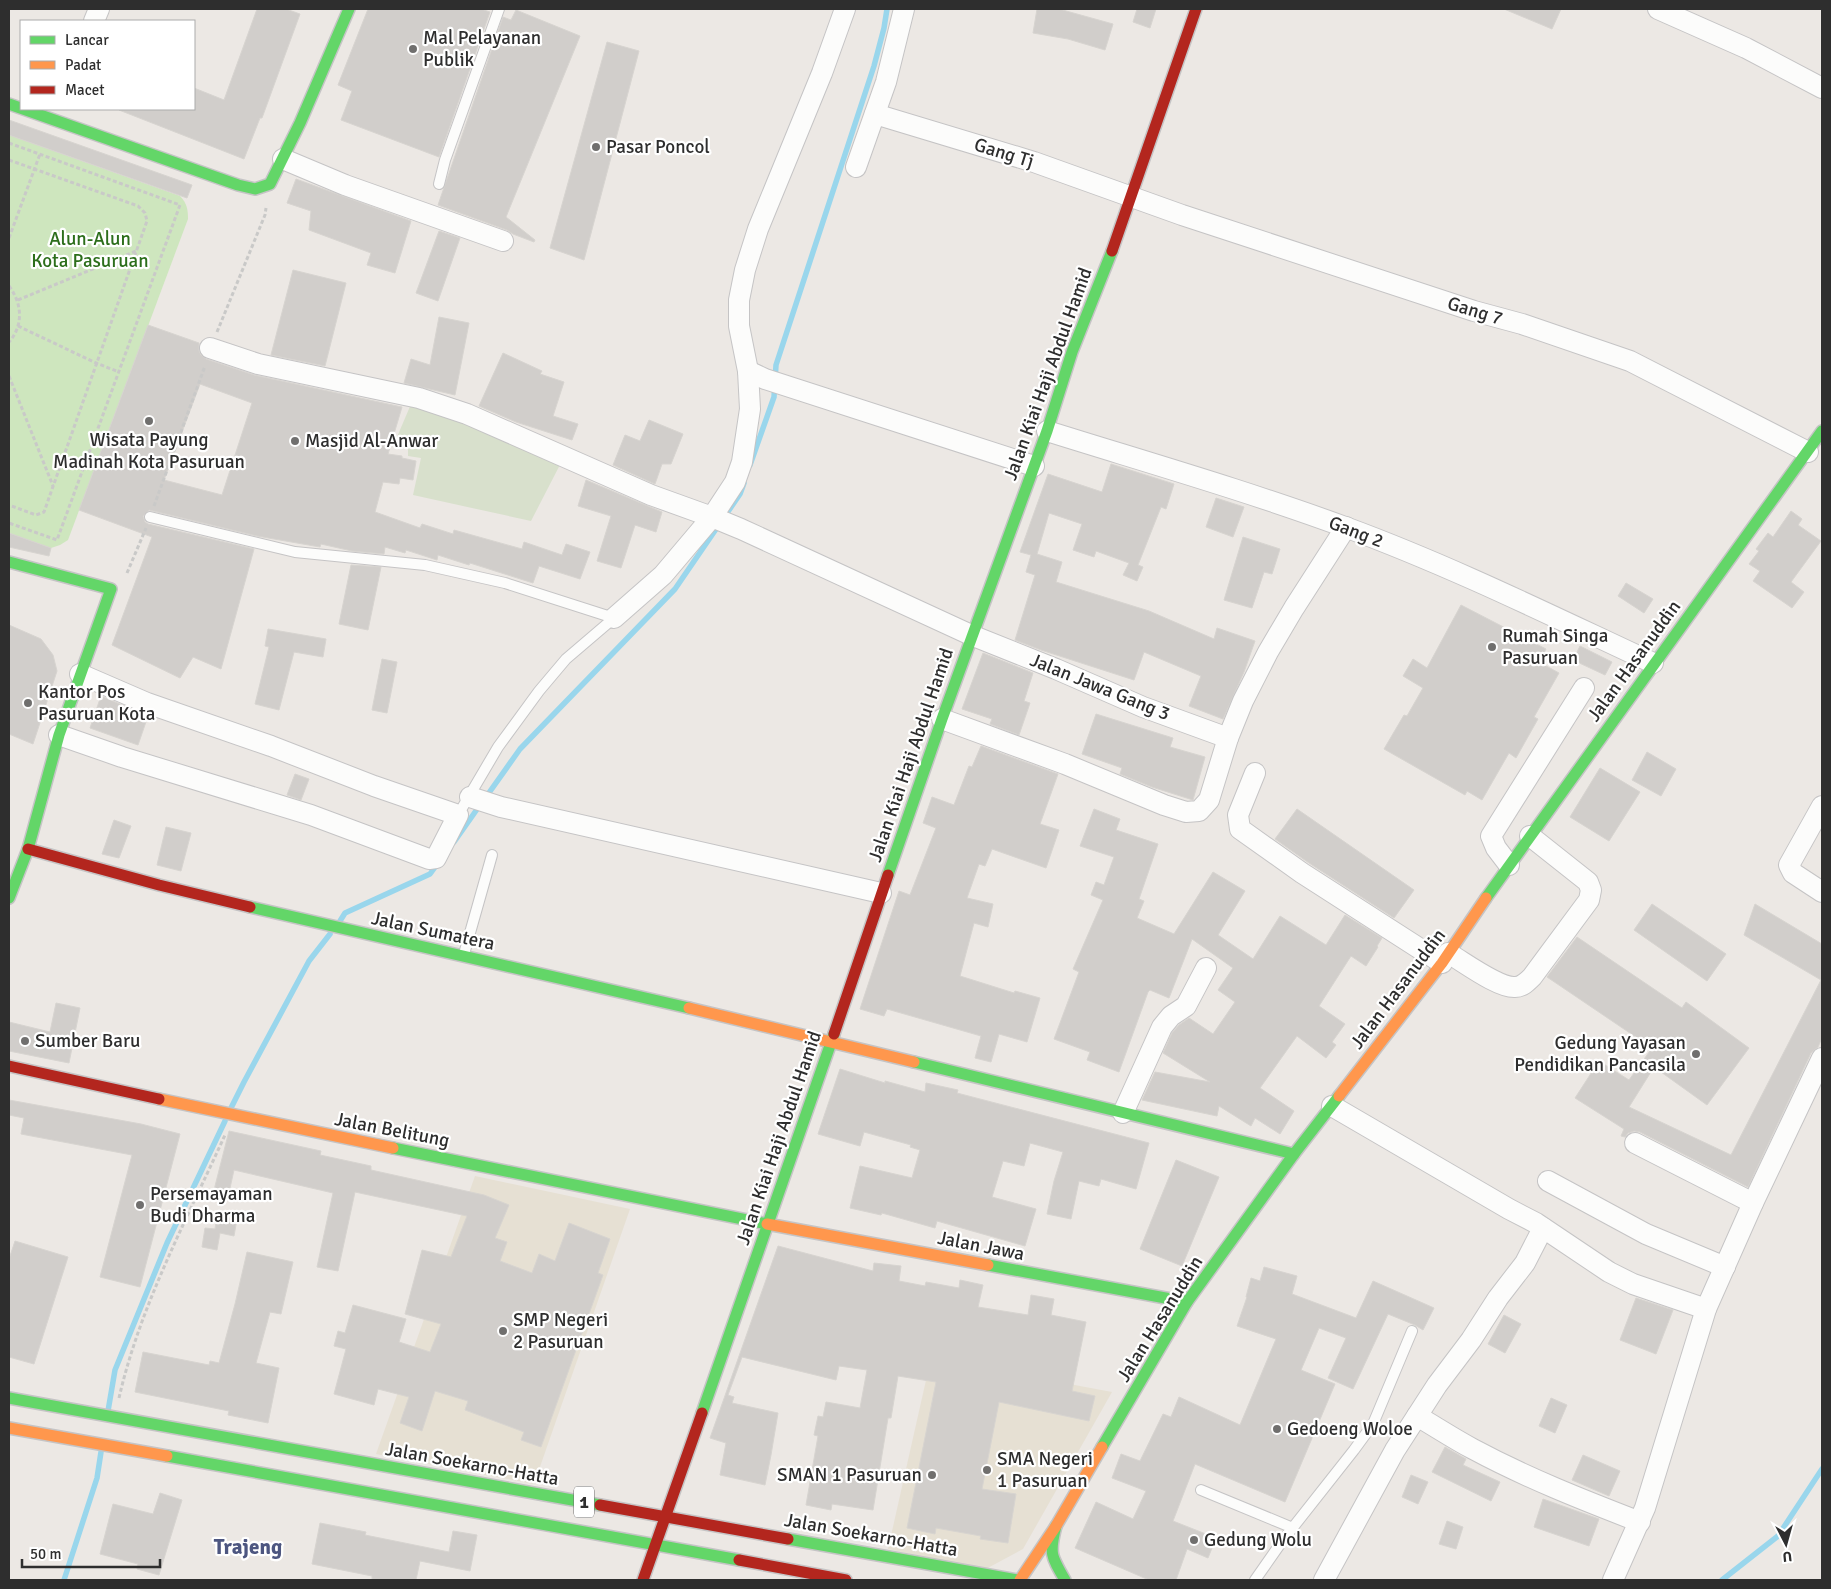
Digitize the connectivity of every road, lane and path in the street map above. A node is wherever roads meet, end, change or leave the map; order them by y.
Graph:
1 (349, 9) edge
2 (500, 9) edge
3 (845, 9) edge
4 (904, 9) edge
5 (1196, 9) edge
6 (1658, 9) edge
7 (1822, 88) edge
8 (37, 110) edge
9 (56, 114) edge
10 (875, 114) junction
11 (9, 143) edge
12 (40, 154) junction
13 (283, 159) junction
14 (9, 160) edge
15 (856, 167) dead end
16 (34, 169) junction
17 (270, 184) junction
18 (439, 184) dead end
19 (1130, 197) junction
20 (9, 238) edge
21 (503, 241) dead end
22 (136, 251) junction
23 (9, 286) edge
24 (18, 300) junction
25 (18, 326) junction
26 (9, 342) edge
27 (210, 348) junction
28 (96, 363) junction
29 (119, 372) junction
30 (757, 375) junction
31 (9, 376) edge
32 (1047, 431) junction
33 (1822, 431) edge
34 (1808, 452) junction
35 (1034, 466) junction
36 (53, 486) junction
37 (9, 506) edge
38 (150, 517) junction
39 (715, 518) junction
40 (9, 523) edge
41 (1346, 527) junction
42 (9, 562) edge
43 (111, 589) junction
44 (614, 618) junction
45 (971, 635) junction
46 (1653, 663) junction
47 (80, 674) junction
48 (1584, 688) dead end
49 (942, 719) junction
50 (59, 735) junction
51 (1228, 738) junction
52 (1255, 773) dead end
53 (473, 798) junction
54 (1822, 806) edge
55 (458, 815) junction
56 (1530, 836) junction
57 (28, 849) junction
58 (492, 855) dead end
59 (1509, 865) junction
60 (1822, 892) edge
61 (882, 893) junction
62 (9, 898) edge
63 (464, 955) junction
64 (1445, 958) junction
65 (1206, 968) dead end
66 (832, 1041) junction
67 (1822, 1058) edge
68 (9, 1066) edge
69 (1332, 1106) junction
70 (1123, 1112) junction
71 (227, 1130) dead end
72 (1635, 1144) dead end
73 (1294, 1154) junction
74 (1548, 1181) dead end
75 (1752, 1203) junction
76 (768, 1224) junction
77 (1543, 1228) junction
78 (1725, 1267) junction
79 (1187, 1302) junction
80 (1706, 1308) junction
81 (1412, 1331) dead end
82 (9, 1398) edge
83 (1417, 1416) junction
84 (115, 1418) junction
85 (9, 1428) edge
86 (1201, 1490) dead end
87 (666, 1516) junction
88 (1640, 1522) junction
89 (1056, 1526) junction
90 (1293, 1528) junction
91 (656, 1544) junction
92 (778, 1568) junction
93 (643, 1580) edge
94 (776, 1580) edge
95 (843, 1580) edge
96 (1019, 1580) edge
97 (1065, 1580) edge
98 (1255, 1580) edge
99 (1324, 1580) edge
100 (1613, 1580) edge

1 - 13 main road
2 - 18 lane
3 - 30 street
4 - 10 street
5 - 19 main road, Jalan Kiai Haji Abdul Hamid
6 - 7 street
8 - 9 main road
9 - 17 main road
10 - 15 street
10 - 19 street, Gang Tj
11 - 12 path
12 - 16 path
12 - 29 path
13 - 17 main road
13 - 21 street
14 - 16 path
16 - 20 path
16 - 22 path
17 - 27 path
19 - 32 main road, Jalan Kiai Haji Abdul Hamid
19 - 34 street, Gang 7
22 - 24 path
22 - 28 path
23 - 24 path
24 - 25 path
25 - 26 path
25 - 28 path
27 - 38 path
27 - 39 street, Jalan Jawa Gang 3
28 - 29 path
28 - 36 path
29 - 40 path
30 - 35 street
30 - 39 street
31 - 36 path
32 - 35 main road, Jalan Kiai Haji Abdul Hamid
32 - 41 street, Gang 2
33 - 34 main road, Jalan Hasanuddin
34 - 46 main road, Jalan Hasanuddin
35 - 45 main road, Jalan Kiai Haji Abdul Hamid
36 - 37 path
38 - 43 path
38 - 44 lane
39 - 44 street
39 - 45 street, Jalan Jawa Gang 3
41 - 46 street, Gang 2
41 - 51 street
42 - 43 main road
43 - 47 main road
44 - 53 lane
45 - 49 main road, Jalan Kiai Haji Abdul Hamid
45 - 51 street, Jalan Jawa Gang 3
46 - 56 main road, Jalan Hasanuddin
47 - 50 main road
47 - 55 street
48 - 59 street
49 - 51 street
49 - 61 main road, Jalan Kiai Haji Abdul Hamid
50 - 55 street
50 - 57 main road
52 - 64 street
53 - 55 lane
53 - 61 street
54 - 60 street
56 - 59 main road, Jalan Hasanuddin
56 - 64 street
57 - 62 main road
57 - 63 main road, Jalan Sumatera
58 - 63 lane
59 - 64 main road, Jalan Hasanuddin
61 - 66 main road, Jalan Kiai Haji Abdul Hamid
63 - 66 main road, Jalan Sumatera
64 - 69 main road, Jalan Hasanuddin
65 - 70 street
66 - 70 main road, Jalan Sumatera
66 - 76 main road, Jalan Kiai Haji Abdul Hamid
67 - 75 street
68 - 76 main road, Jalan Belitung
69 - 73 main road, Jalan Hasanuddin
69 - 77 street
70 - 73 main road, Jalan Sumatera
71 - 84 path
72 - 75 street
73 - 79 main road, Jalan Hasanuddin
74 - 78 street
75 - 78 street
76 - 79 main road, Jalan Jawa
76 - 87 main road, Jalan Kiai Haji Abdul Hamid
77 - 80 street
77 - 83 street
78 - 80 street
79 - 89 main road, Jalan Hasanuddin
80 - 88 street
81 - 90 lane
82 - 84 main road, Jalan Soekarno-Hatta / 1
83 - 88 street
83 - 99 street
84 - 87 main road, Jalan Soekarno-Hatta / 1
85 - 91 main road, 1
86 - 90 lane
87 - 91 main road, Jalan Kiai Haji Abdul Hamid
87 - 96 main road, Jalan Soekarno-Hatta / 1
88 - 100 street
89 - 96 main road, Jalan Hasanuddin
89 - 97 main road
90 - 98 lane
91 - 92 main road, 1
91 - 93 main road, Jalan Kiai Haji Abdul Hamid
92 - 94 lane
92 - 95 main road, 1

